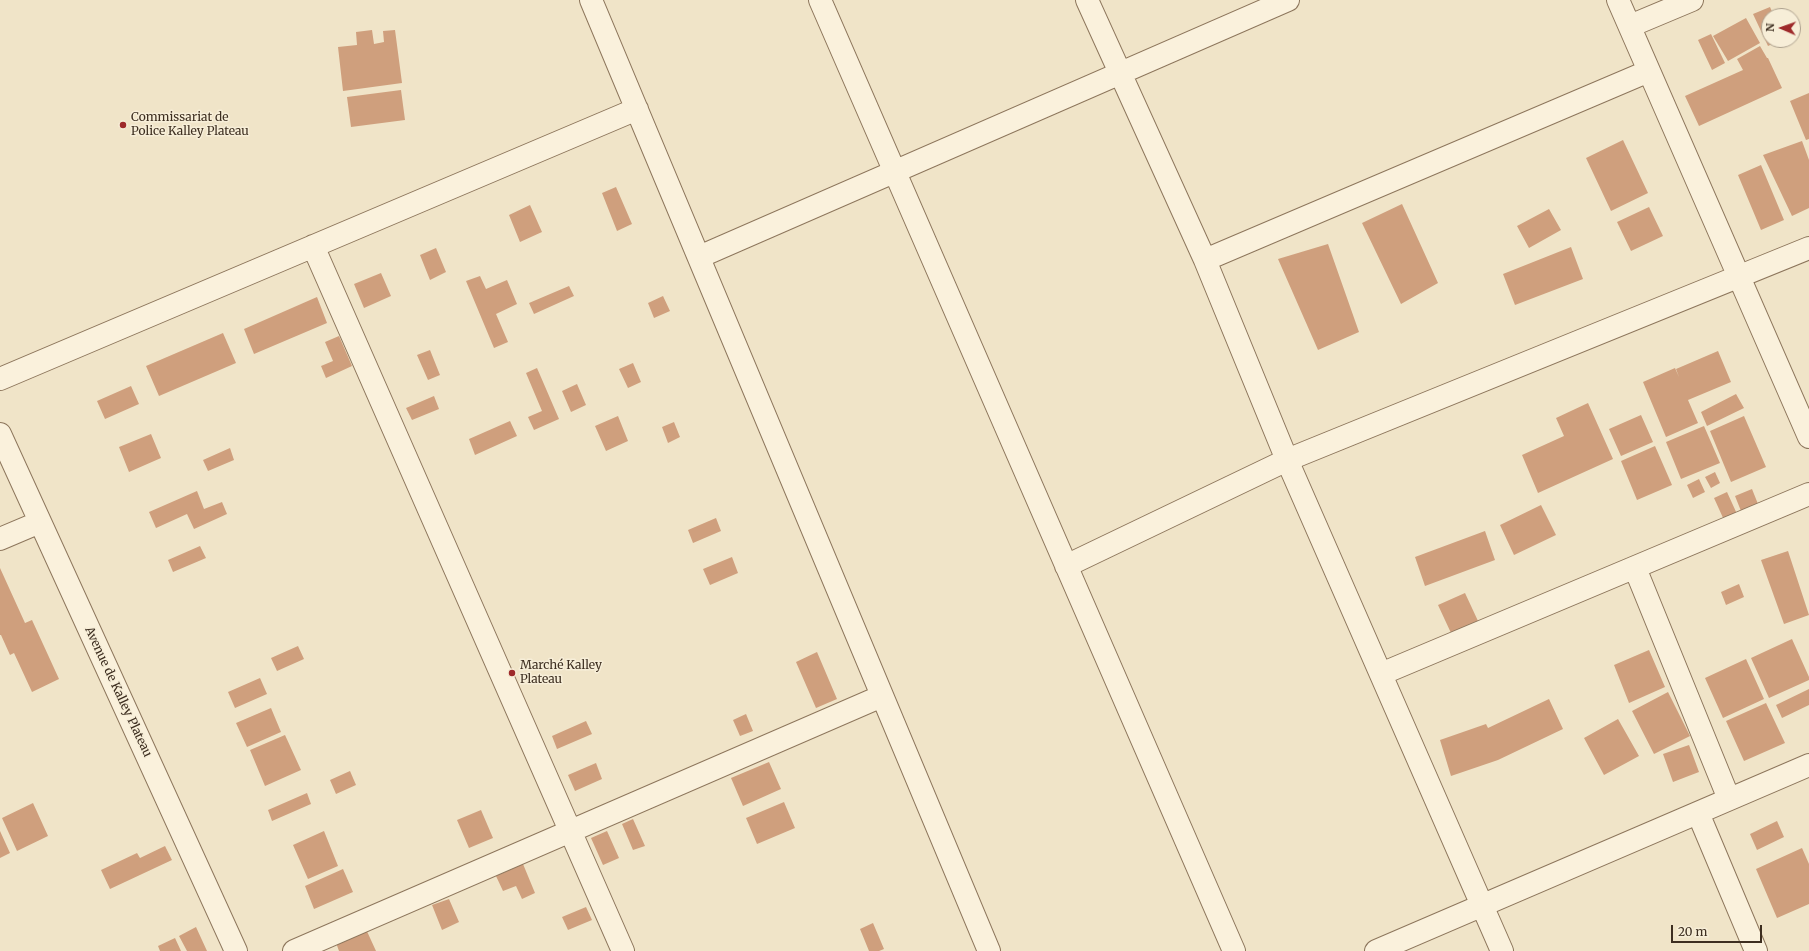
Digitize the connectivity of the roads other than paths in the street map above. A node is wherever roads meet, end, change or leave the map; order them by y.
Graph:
1 (591, 0) edge
2 (820, 0) edge
3 (1087, 0) edge
4 (1288, 0) edge
5 (1618, 0) edge
6 (1692, 0) edge
7 (1630, 26) junction
8 (1650, 71) junction
9 (1120, 73) junction
10 (637, 109) junction
11 (895, 171) junction
12 (313, 246) junction
13 (1809, 248) edge
14 (699, 257) junction
15 (1205, 260) junction
16 (1739, 276) junction
17 (0, 379) edge
18 (0, 434) edge
19 (1809, 437) edge
20 (1287, 460) junction
21 (1809, 494) edge
22 (40, 522) junction
23 (0, 539) edge
24 (1066, 566) junction
25 (1635, 568) junction
26 (1381, 674) junction
27 (882, 696) junction
28 (1809, 765) edge
29 (1729, 800) junction
30 (1698, 813) junction
31 (570, 831) junction
32 (1482, 905) junction
33 (236, 951) edge
34 (294, 951) edge
35 (623, 951) edge
36 (989, 951) edge
37 (1234, 951) edge
38 (1376, 951) edge
39 (1502, 951) edge
40 (1756, 951) edge

1 - 10 street
2 - 11 street
3 - 9 street
4 - 9 street
5 - 7 street
6 - 7 street
7 - 8 street
8 - 15 street
8 - 16 street
9 - 11 street
9 - 15 street
10 - 12 street
10 - 14 street
11 - 14 street
11 - 24 street
12 - 17 street
12 - 31 street
13 - 16 street
14 - 27 street
15 - 20 street
16 - 19 street
16 - 20 street
18 - 22 street, Avenue de Kalley Plateau
20 - 24 street
20 - 26 street
21 - 25 street
22 - 23 street
22 - 33 street, Avenue de Kalley Plateau
24 - 37 street
25 - 26 street
25 - 29 street
26 - 32 street
27 - 31 street
27 - 36 street
28 - 29 street
29 - 30 street
30 - 32 street
30 - 40 street
31 - 34 street
31 - 35 street
32 - 38 street
32 - 39 street

